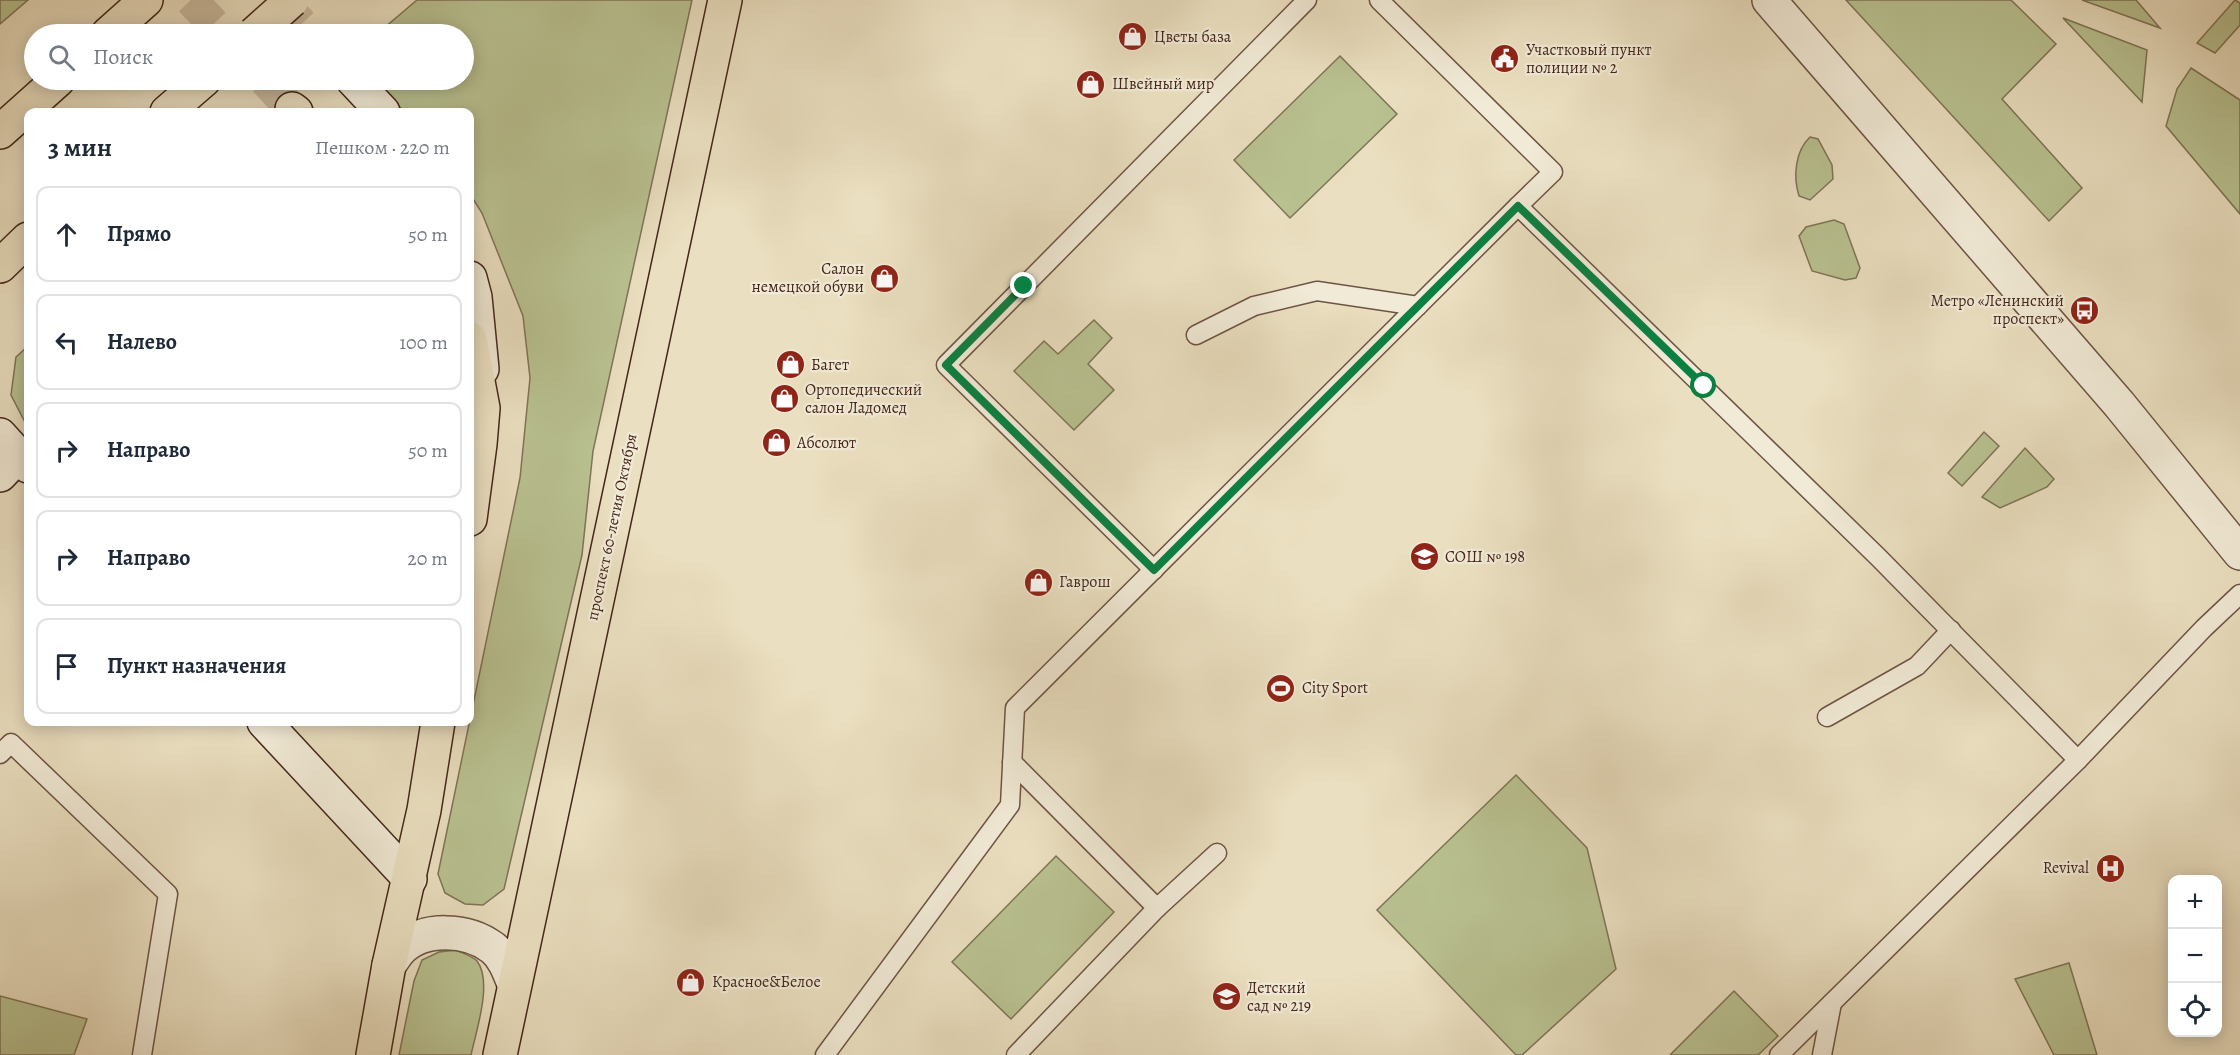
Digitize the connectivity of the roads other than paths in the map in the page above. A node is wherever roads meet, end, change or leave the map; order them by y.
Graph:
1 (146, 0) edge
2 (292, 0) edge
3 (725, 0) edge
4 (1307, 0) edge
5 (1378, 0) edge
6 (1769, 0) edge
7 (119, 24) edge
8 (265, 24) edge
9 (41, 90) edge
10 (47, 90) edge
11 (192, 90) edge
12 (362, 90) edge
13 (27, 108) edge
14 (172, 108) edge
15 (378, 108) edge
16 (24, 110) edge
17 (0, 111) edge
18 (0, 132) edge
19 (1518, 206) junction
20 (24, 244) edge
21 (0, 266) edge
22 (474, 293) edge
23 (1418, 306) junction
24 (1196, 335) dead end
25 (474, 360) edge
26 (483, 408) junction
27 (474, 489) edge
28 (2240, 554) edge
29 (1154, 570) junction
30 (2240, 594) edge
31 (1951, 630) junction
32 (1827, 717) dead end
33 (268, 726) edge
34 (437, 726) edge
35 (0, 754) edge
36 (2078, 760) junction
37 (1012, 762) junction
38 (1217, 853) dead end
39 (410, 879) junction
40 (1157, 908) junction
41 (389, 965) junction
42 (514, 984) junction
43 (1832, 1003) junction
44 (142, 1055) edge
45 (373, 1055) edge
46 (500, 1055) edge
47 (825, 1055) edge
48 (1016, 1055) edge
49 (1779, 1055) edge
50 (1822, 1055) edge

1 - 7 main road
2 - 8 main road, bridge
3 - 42 main road, проспект 60-летия Октября
4 - 29 lane
5 - 19 lane
6 - 28 street
9 - 17 main road
10 - 13 main road
11 - 14 main road
12 - 15 street
16 - 18 main road
19 - 23 lane
19 - 31 lane
20 - 21 main road
22 - 26 street
23 - 24 lane
23 - 29 lane
25 - 26 main road
26 - 27 main road
29 - 37 lane
30 - 36 lane
31 - 32 lane
31 - 36 lane
33 - 39 street
34 - 39 main road
35 - 44 lane
36 - 43 lane
37 - 40 lane
37 - 47 lane
38 - 40 lane
39 - 41 main road
40 - 48 lane
41 - 42 street
41 - 45 main road
42 - 46 main road, проспект 60-летия Октября
43 - 49 lane
43 - 50 lane

